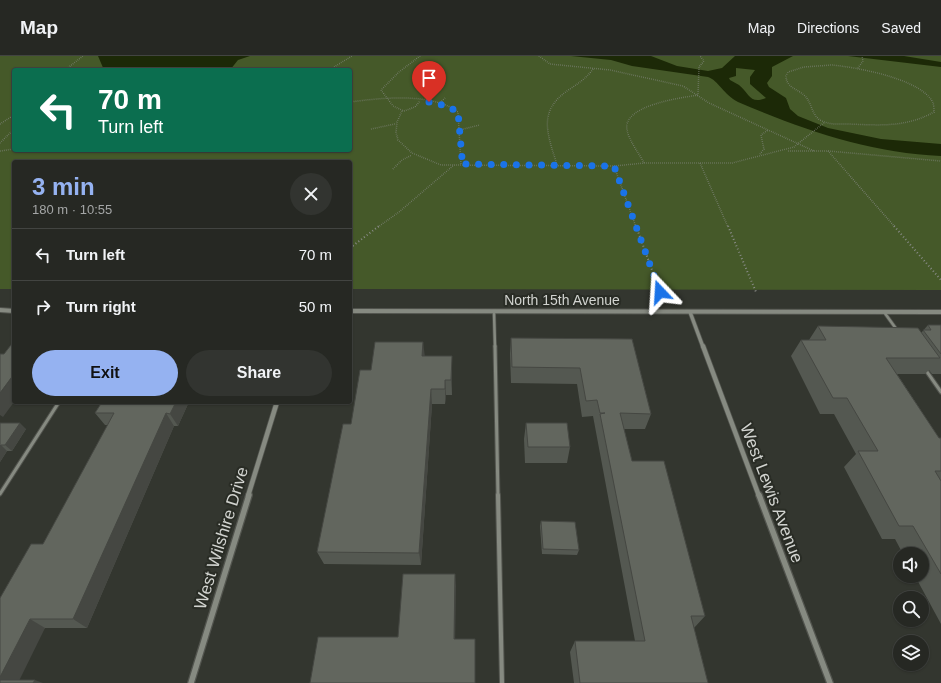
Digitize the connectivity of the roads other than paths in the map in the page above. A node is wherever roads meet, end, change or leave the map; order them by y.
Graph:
1 (0, 310) edge
2 (12, 311) edge
3 (352, 311) edge
4 (494, 312) junction
5 (690, 312) junction
6 (884, 312) junction
7 (941, 312) edge
8 (901, 336) edge
9 (923, 367) edge
10 (941, 392) edge
11 (59, 404) edge
12 (276, 404) edge
13 (0, 494) edge
14 (191, 683) edge
15 (502, 683) edge
16 (830, 683) edge

1 - 2 street
3 - 4 street, North 15th Avenue
4 - 5 street, North 15th Avenue
4 - 15 lane
5 - 6 street, North 15th Avenue
5 - 16 street, West Lewis Avenue
6 - 7 street, North 15th Avenue
6 - 8 lane
9 - 10 lane
11 - 13 lane
12 - 14 street, West Wilshire Drive

